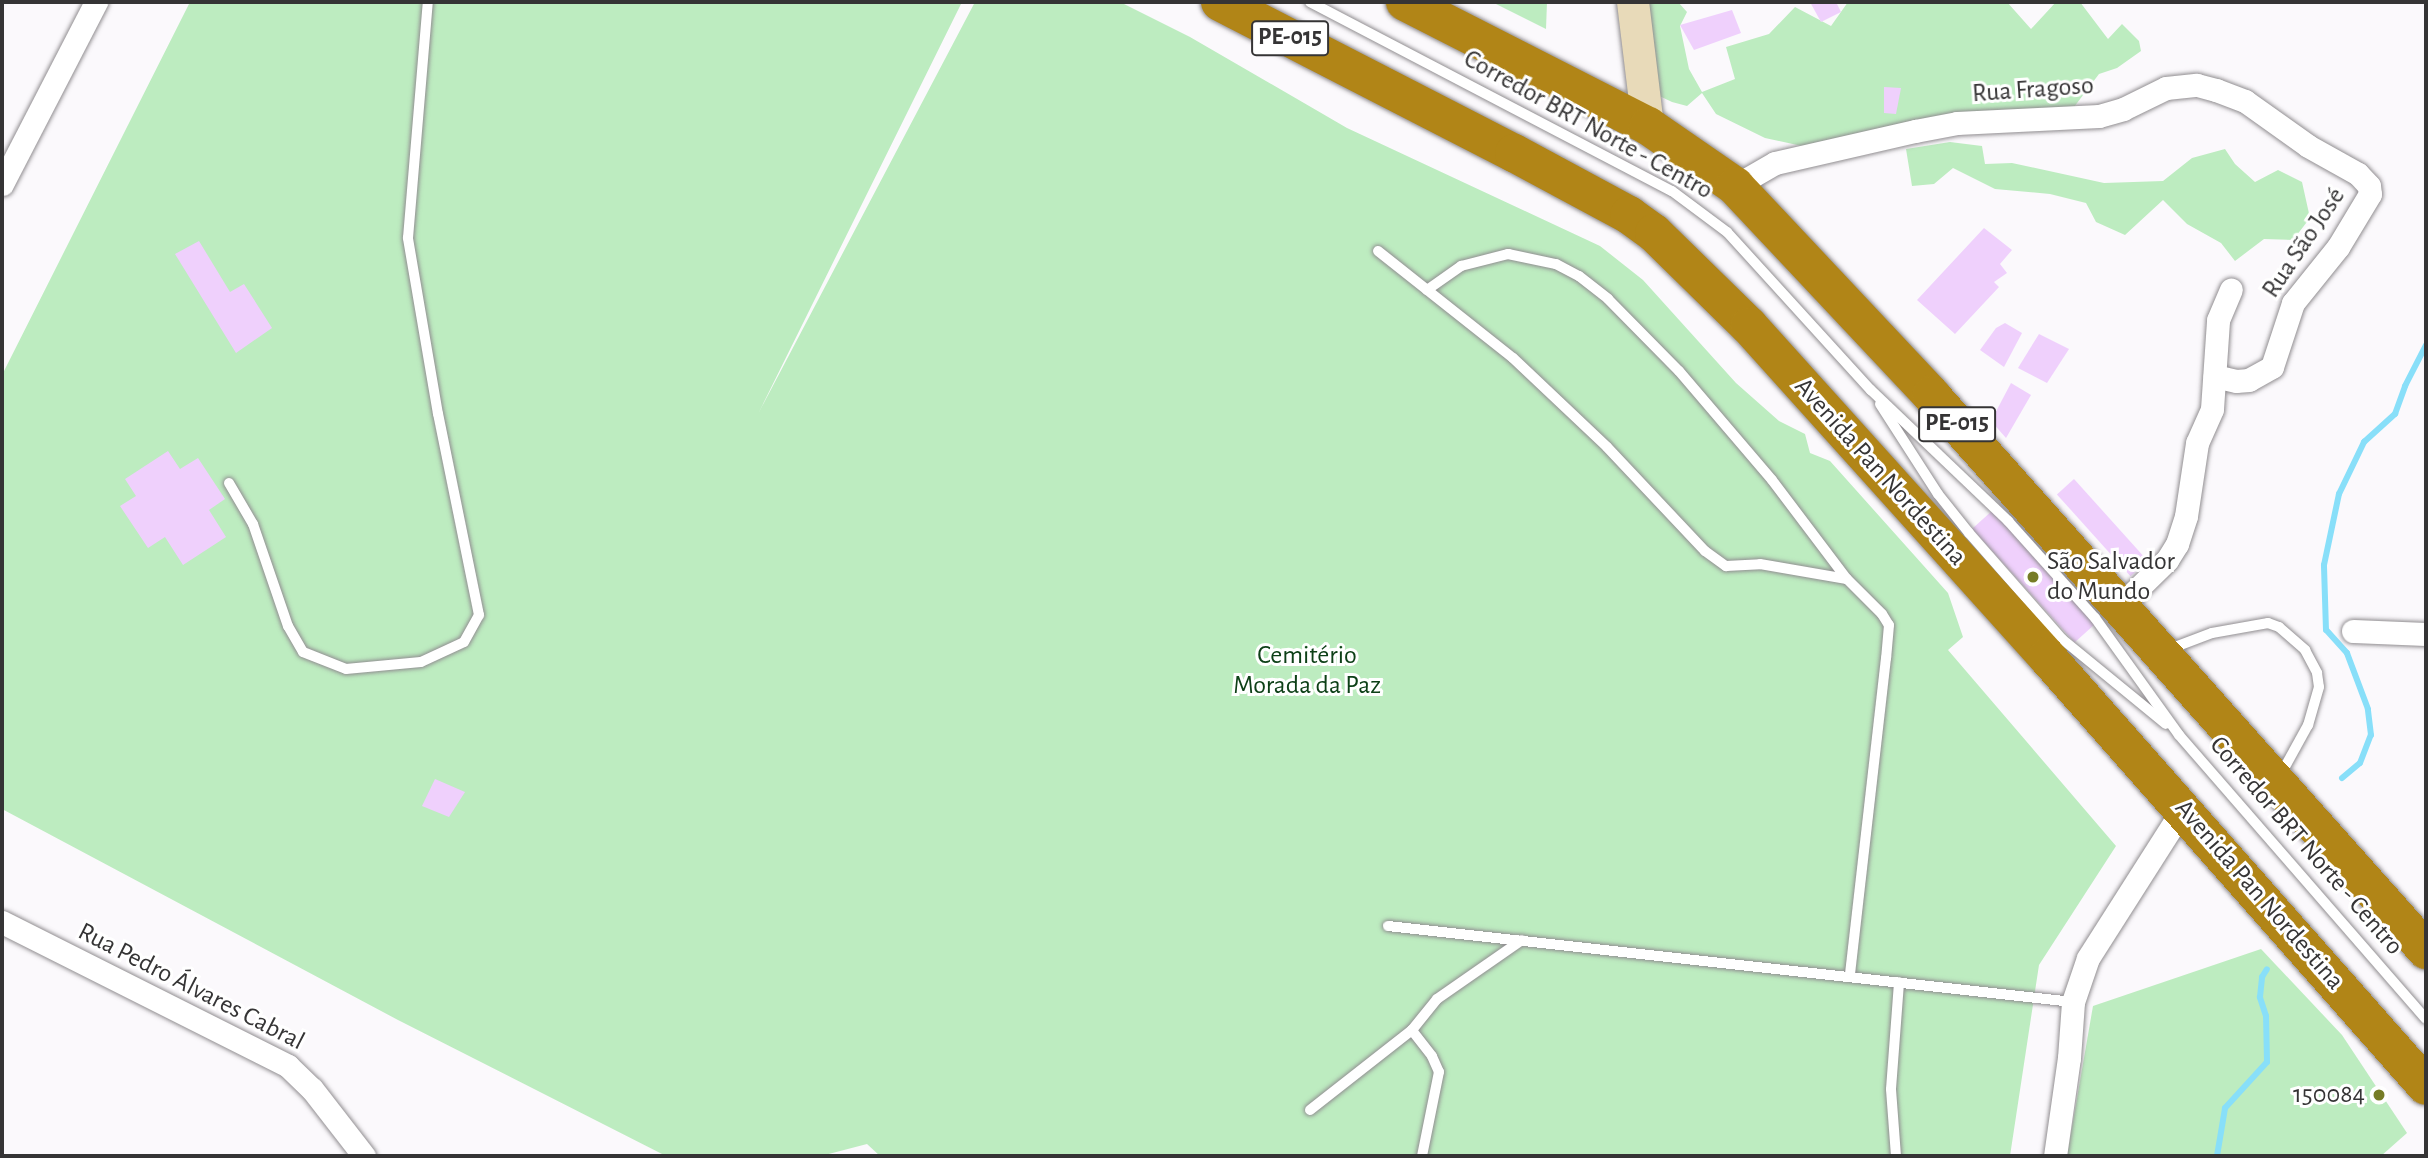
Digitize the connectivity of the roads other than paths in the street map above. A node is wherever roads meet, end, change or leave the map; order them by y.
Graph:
1 (96, 2) edge
2 (428, 2) edge
3 (1220, 2) edge
4 (1310, 2) edge
5 (1405, 2) edge
6 (1633, 2) edge
7 (1648, 125) junction
8 (2358, 174) joint
9 (2, 184) edge
10 (1735, 186) junction
11 (1378, 251) dead end
12 (1427, 290) junction
13 (2231, 290) dead end
14 (2215, 376) junction
15 (1871, 390) junction
16 (229, 483) dead end
17 (1847, 579) junction
18 (2120, 606) junction
19 (2353, 631) dead end
20 (2426, 634) edge
21 (2161, 652) junction
22 (2179, 735) junction
23 (2276, 782) junction
24 (2183, 809) junction
25 (2, 922) edge
26 (1388, 926) dead end
27 (1522, 940) junction
28 (2426, 950) edge
29 (1850, 976) junction
30 (1899, 982) junction
31 (2073, 1002) junction
32 (2426, 1019) edge
33 (1412, 1030) junction
34 (2426, 1086) edge
35 (1310, 1110) dead end
36 (363, 1156) edge
37 (1422, 1156) edge
38 (1896, 1156) edge
39 (2055, 1156) edge

1 - 9 street
2 - 16 lane
3 - 24 highway, Avenida Pan Nordestina / PE-015
4 - 15 lane, Corredor BRT Norte - Centro
5 - 7 highway, PE-015
6 - 7 street
7 - 10 highway, PE-015
8 - 10 street, Rua Fragoso
8 - 14 street, Rua São José
10 - 18 highway, PE-015
11 - 12 lane
12 - 17 lane
12 - 17 lane
13 - 14 street, Rua São José
14 - 18 street, Rua São José
15 - 22 lane, Corredor BRT Norte - Centro
15 - 22 lane, Corredor BRT Norte - Centro
17 - 29 lane
18 - 21 highway, PE-015
19 - 20 street
21 - 23 highway, PE-015
21 - 23 lane
22 - 32 lane, Corredor BRT Norte - Centro
23 - 28 highway, PE-015
24 - 31 street
24 - 34 highway, Avenida Pan Nordestina / PE-015
25 - 36 street, Rua Pedro Álvares Cabral
26 - 27 lane
27 - 29 lane
27 - 33 lane
29 - 30 lane
30 - 31 lane
30 - 38 lane
31 - 39 street
33 - 35 lane
33 - 37 lane

